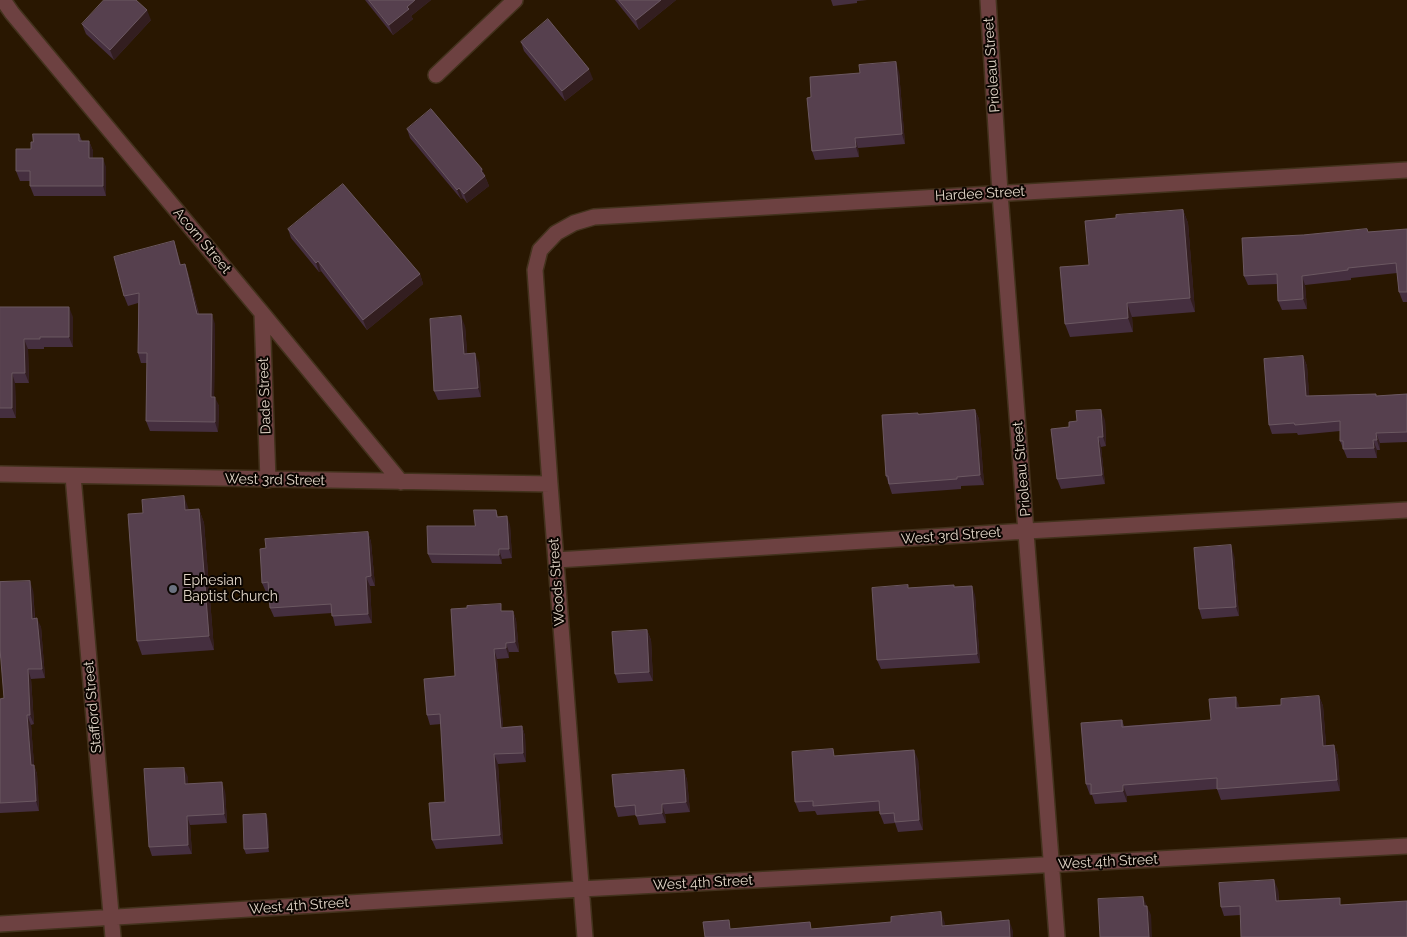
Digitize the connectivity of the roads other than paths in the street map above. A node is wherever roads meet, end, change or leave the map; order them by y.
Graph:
1 (3, 0) edge
2 (515, 0) edge
3 (988, 0) edge
4 (6, 17) edge
5 (436, 75) dead end
6 (1407, 170) edge
7 (1000, 193) junction
8 (556, 233) joint
9 (262, 313) junction
10 (0, 474) edge
11 (73, 476) junction
12 (268, 480) junction
13 (401, 482) junction
14 (550, 484) junction
15 (1407, 510) edge
16 (1027, 531) junction
17 (556, 560) junction
18 (1407, 846) edge
19 (1052, 865) junction
20 (581, 889) junction
21 (112, 918) junction
22 (0, 924) edge
23 (113, 937) edge
24 (584, 937) edge
25 (1057, 937) edge

1 - 4 street, Acorn Street
2 - 5 street
3 - 7 street, Prioleau Street
4 - 9 street, Acorn Street
6 - 7 street, Hardee Street
7 - 8 street, Hardee Street
7 - 16 street, Prioleau Street
8 - 14 street, Woods Street
9 - 12 street, Dade Street
9 - 13 street, Acorn Street
10 - 11 street, West 3rd Street
11 - 12 street, West 3rd Street
11 - 21 street, Stafford Street
12 - 13 street, West 3rd Street
13 - 14 street, West 3rd Street
14 - 17 street, Woods Street
15 - 16 street, West 3rd Street
16 - 17 street, West 3rd Street
16 - 19 street, Prioleau Street
17 - 20 street, Woods Street
18 - 19 street, West 4th Street
19 - 20 street, West 4th Street
19 - 25 street, Prioleau Street
20 - 21 street, West 4th Street
20 - 24 street, Woods Street
21 - 22 street, West 4th Street
21 - 23 street, Stafford Street

